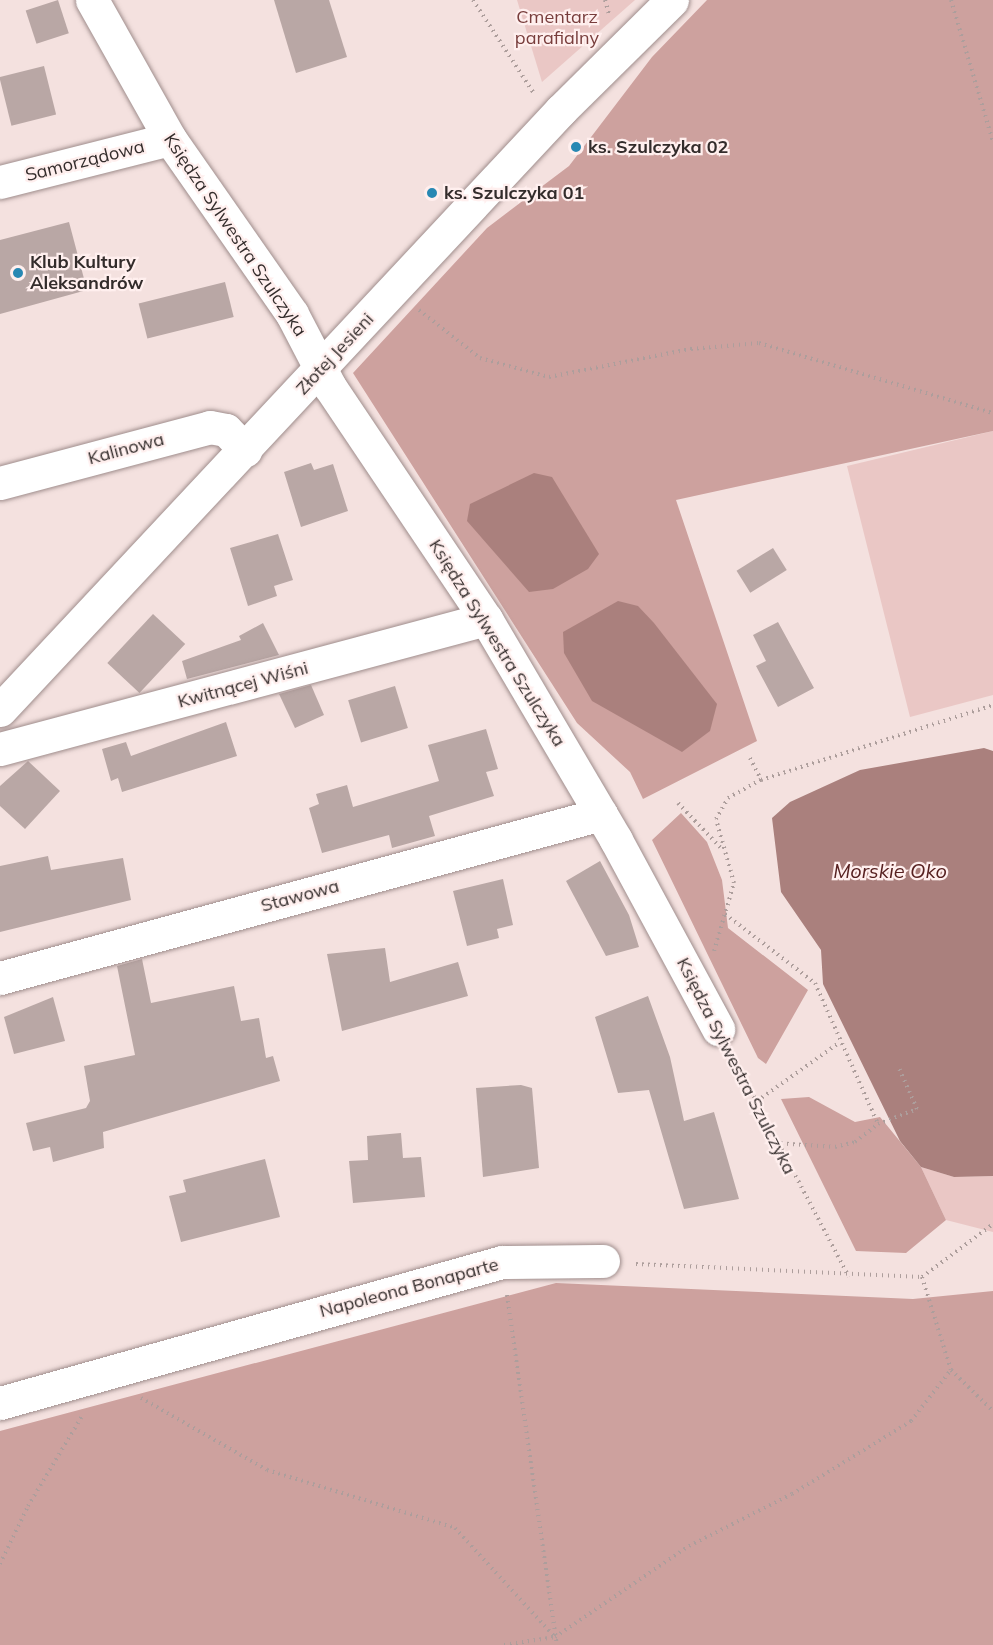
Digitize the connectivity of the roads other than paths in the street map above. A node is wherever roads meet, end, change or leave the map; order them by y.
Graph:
1 (92, 0) edge
2 (672, 0) edge
3 (170, 139) junction
4 (0, 182) edge
5 (320, 370) junction
6 (245, 450) junction
7 (0, 483) edge
8 (486, 619) junction
9 (0, 710) edge
10 (0, 749) edge
11 (600, 814) junction
12 (0, 978) edge
13 (718, 1029) road end
14 (603, 1261) road end
15 (0, 1403) edge

1 - 3 street, Księdza Sylwestra Szulczyka
2 - 5 street, Złotej Jesieni
3 - 4 street, Samorządowa
3 - 5 street, Księdza Sylwestra Szulczyka
5 - 6 street, Złotej Jesieni
5 - 8 street, Księdza Sylwestra Szulczyka
6 - 7 street, Kalinowa
6 - 9 street, Złotej Jesieni
8 - 10 street, Kwitnącej Wiśni
8 - 11 street, Księdza Sylwestra Szulczyka
11 - 12 street, Stawowa
11 - 13 street, Księdza Sylwestra Szulczyka
14 - 15 street, Napoleona Bonaparte

